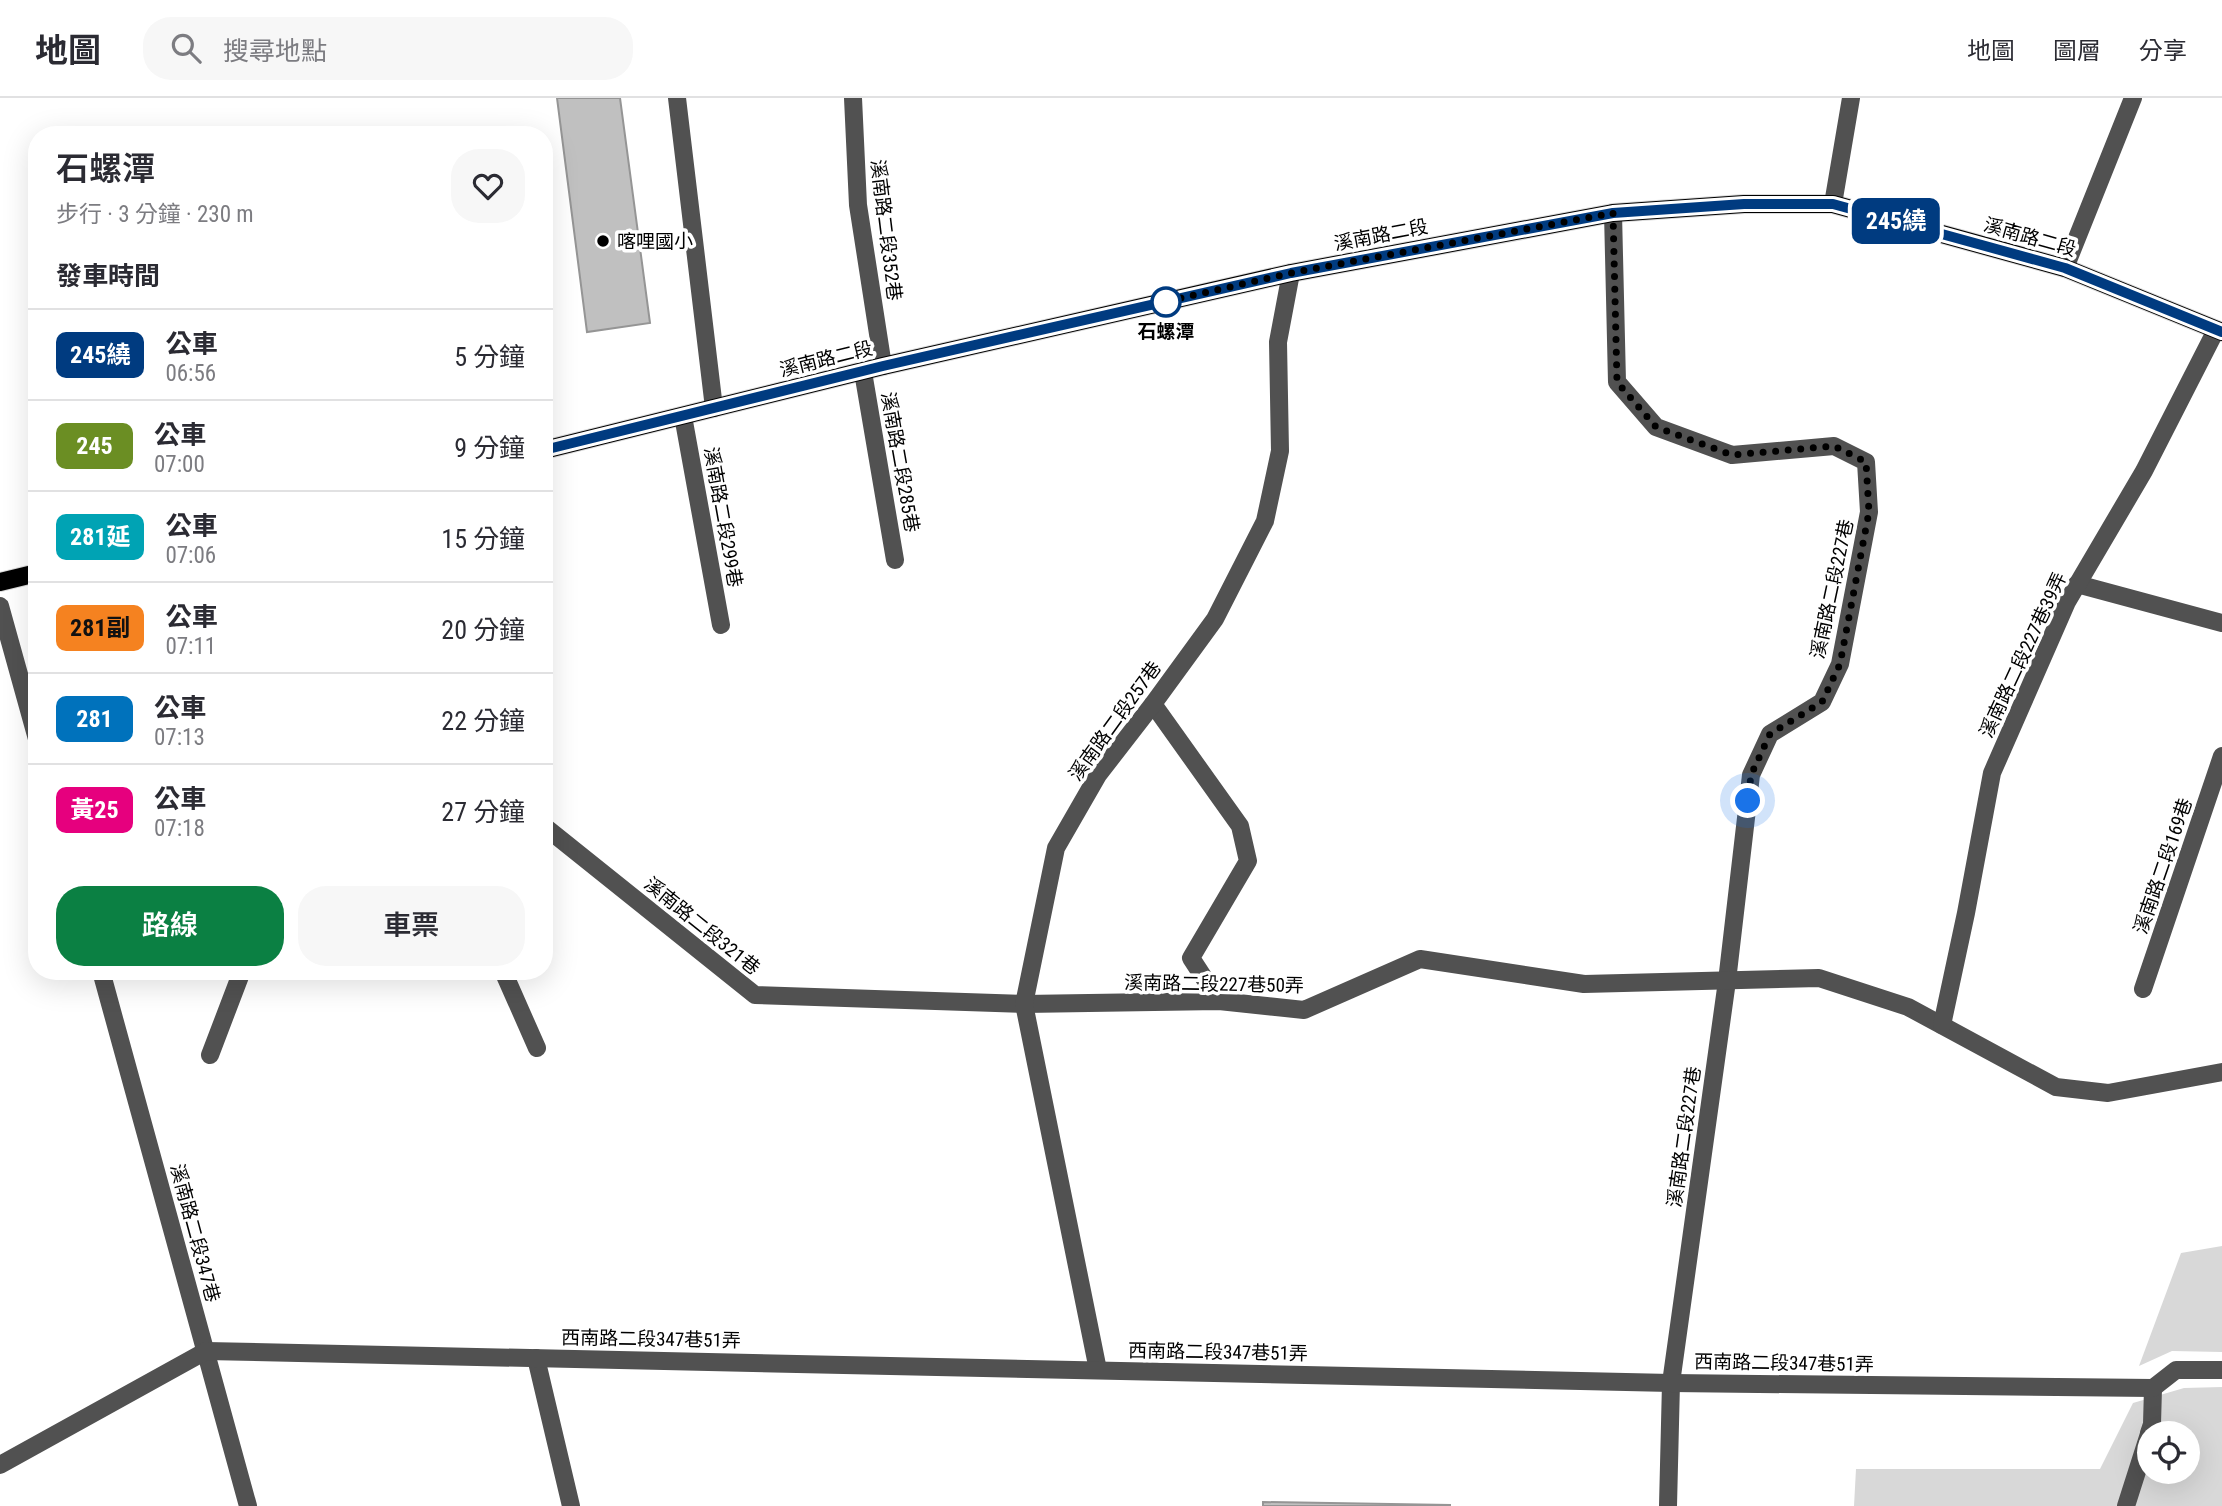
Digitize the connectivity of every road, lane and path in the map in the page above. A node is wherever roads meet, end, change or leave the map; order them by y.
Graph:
1 (677, 98) edge
2 (853, 98) edge
3 (1850, 98) edge
4 (2133, 98) edge
5 (1833, 204) junction
6 (1613, 213) junction
7 (2065, 268) junction
8 (1291, 273) junction
9 (2219, 331) edge
10 (883, 366) junction
11 (863, 372) junction
12 (714, 408) junction
13 (683, 416) junction
14 (553, 448) edge
15 (895, 560) dead end
16 (28, 575) edge
17 (0, 582) edge
18 (2077, 584) junction
19 (0, 606) edge
20 (2222, 623) edge
21 (721, 625) dead end
22 (1153, 704) junction
23 (28, 707) edge
24 (2222, 756) edge
25 (553, 833) edge
26 (103, 980) edge
27 (239, 980) edge
28 (507, 980) edge
29 (1727, 981) junction
30 (2143, 989) dead end
31 (1220, 1001) junction
32 (1024, 1004) junction
33 (1942, 1025) junction
34 (537, 1048) dead end
35 (210, 1055) dead end
36 (2222, 1072) edge
37 (206, 1351) junction
38 (536, 1358) junction
39 (1098, 1370) junction
40 (2222, 1370) edge
41 (1671, 1383) junction
42 (2153, 1388) junction
43 (2152, 1421) edge
44 (0, 1465) edge
45 (2137, 1472) edge
46 (248, 1506) edge
47 (570, 1506) edge
48 (1668, 1506) edge
49 (2126, 1506) edge

1 - 12 street
2 - 10 street, 溪南路二段352巷
3 - 5 street
4 - 7 street
5 - 6 main road, 溪南路二段
5 - 7 main road, 溪南路二段
6 - 8 main road, 溪南路二段
6 - 29 street, 溪南路二段227巷
7 - 9 main road, 溪南路二段
8 - 10 main road, 溪南路二段
8 - 22 street, 溪南路二段257巷
9 - 18 street, 溪南路二段227巷39弄
10 - 11 main road, 溪南路二段
11 - 12 main road, 溪南路二段
11 - 15 street, 溪南路二段285巷
12 - 13 main road, 溪南路二段
13 - 14 main road, 溪南路二段
13 - 21 street, 溪南路二段299巷
16 - 17 main road
18 - 20 street
18 - 33 street, 溪南路二段227巷39弄
19 - 23 street
22 - 31 street
22 - 32 street, 溪南路二段257巷
24 - 30 street, 溪南路二段169巷
25 - 32 street, 溪南路二段321巷
26 - 37 street, 溪南路二段347巷
27 - 35 street
28 - 34 street
29 - 31 street, 溪南路二段227巷50弄
29 - 33 street
29 - 41 street, 溪南路二段227巷
31 - 32 street, 溪南路二段227巷50弄
32 - 39 street, 溪南路二段257巷
33 - 36 street
37 - 38 street, 西南路二段347巷51弄
37 - 44 street
37 - 46 street, 溪南路二段347巷
38 - 39 street, 西南路二段347巷51弄
38 - 47 street
39 - 41 street, 西南路二段347巷51弄
40 - 42 street
41 - 42 street, 西南路二段347巷51弄
41 - 48 street, 溪南路二段227巷
42 - 43 street
45 - 49 street

